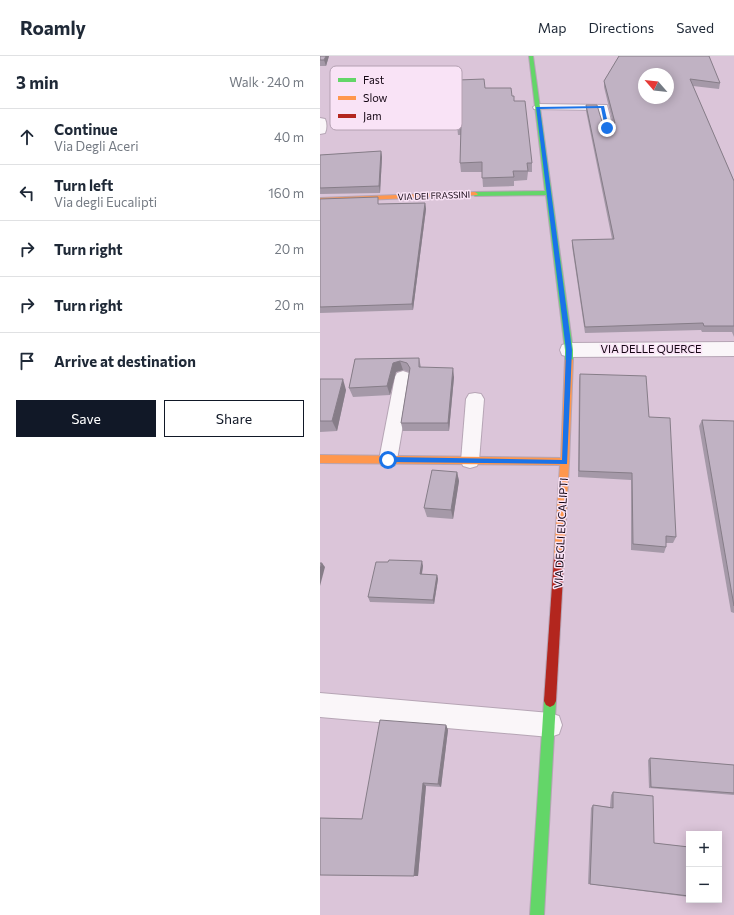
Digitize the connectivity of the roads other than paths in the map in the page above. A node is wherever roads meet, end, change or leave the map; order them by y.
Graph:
1 (532, 56) edge
2 (538, 107) junction
3 (320, 122) edge
4 (607, 128) edge
5 (320, 130) edge
6 (549, 193) junction
7 (320, 200) edge
8 (734, 349) edge
9 (569, 350) junction
10 (403, 377) dead end
11 (474, 399) dead end
12 (320, 459) edge
13 (388, 460) junction
14 (470, 461) junction
15 (565, 462) junction
16 (320, 705) edge
17 (550, 725) junction
18 (537, 915) edge

1 - 2 street, VIA DEGLI EUCALIPTI
2 - 4 lane
2 - 6 street, VIA DEGLI EUCALIPTI
3 - 5 street
6 - 7 street, VIA DEI FRASSINI
6 - 9 street, VIA DEGLI EUCALIPTI
8 - 9 street, VIA DELLE QUERCE
9 - 15 street, VIA DEGLI EUCALIPTI
10 - 13 lane
11 - 14 lane
12 - 13 street
13 - 14 street
14 - 15 street
15 - 17 street, VIA DEGLI EUCALIPTI
16 - 17 lane
17 - 18 street, VIA DEGLI EUCALIPTI

